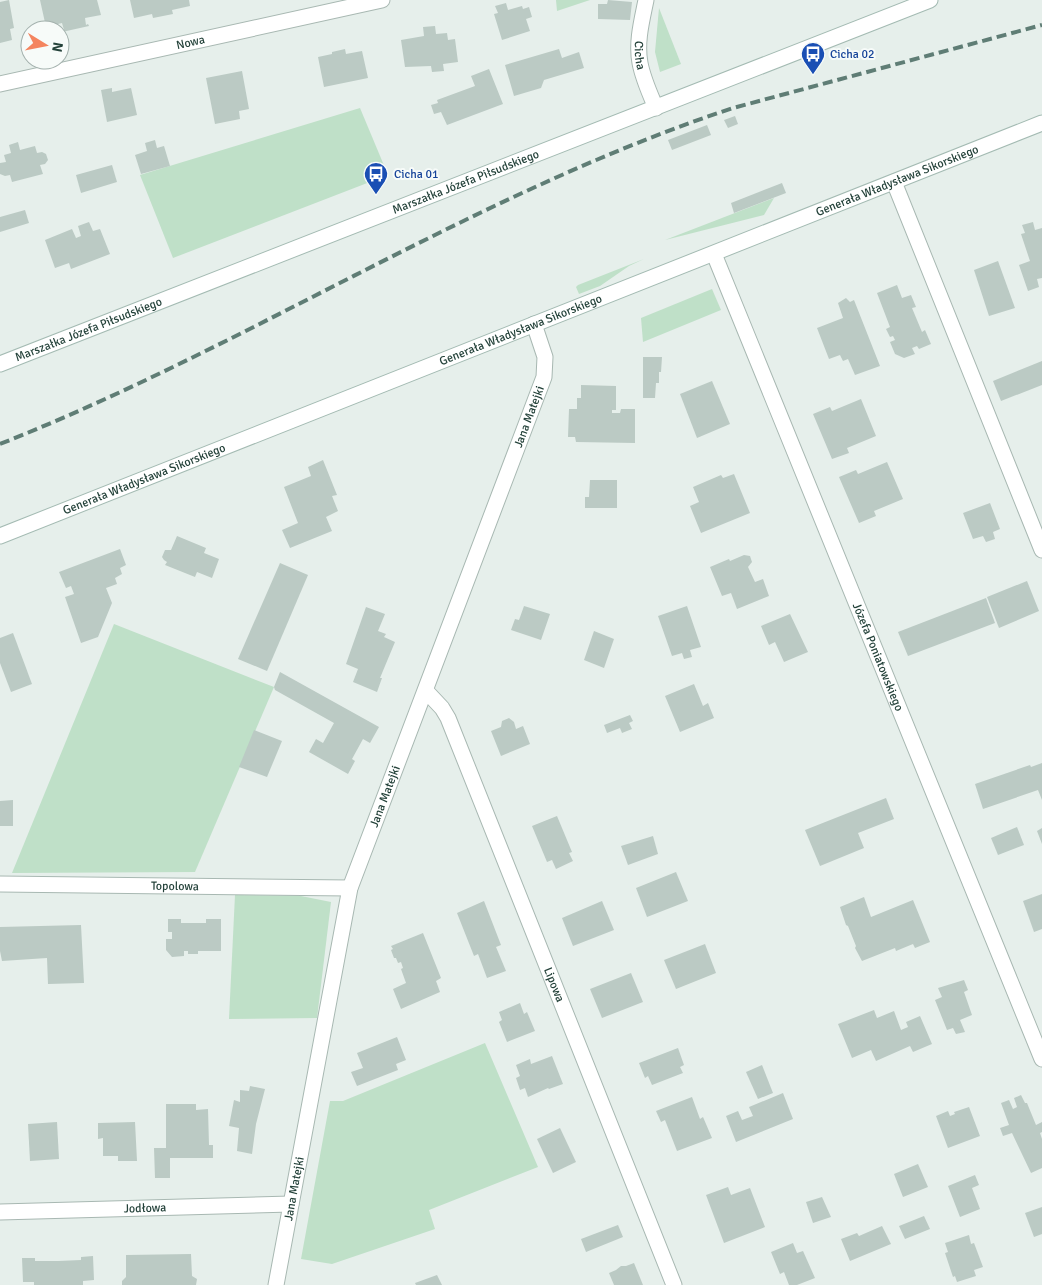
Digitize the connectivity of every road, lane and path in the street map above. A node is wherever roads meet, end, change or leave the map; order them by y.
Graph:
1 (382, 0) edge
2 (646, 0) edge
3 (930, 0) edge
4 (0, 84) edge
5 (656, 108) junction
6 (1042, 123) edge
7 (894, 182) junction
8 (714, 254) junction
9 (534, 324) junction
10 (0, 364) edge
11 (0, 536) edge
12 (1042, 550) edge
13 (426, 691) junction
14 (0, 884) edge
15 (350, 888) junction
16 (1042, 1059) edge
17 (291, 1204) junction
18 (0, 1212) edge
19 (276, 1285) edge
20 (674, 1285) edge

1 - 4 street, Nowa
2 - 5 street, Cicha
3 - 5 street, Marszałka Józefa Piłsudskiego
5 - 10 street, Marszałka Józefa Piłsudskiego
6 - 7 street, Generała Władysława Sikorskiego
7 - 8 street, Generała Władysława Sikorskiego
7 - 12 street
8 - 9 street, Generała Władysława Sikorskiego
8 - 16 street, Józefa Poniatowskiego
9 - 11 street, Generała Władysława Sikorskiego
9 - 13 street, Jana Matejki
13 - 15 street, Jana Matejki
13 - 20 street, Lipowa
14 - 15 street, Topolowa
15 - 17 street, Jana Matejki
17 - 18 street, Jodłowa
17 - 19 street, Jana Matejki

